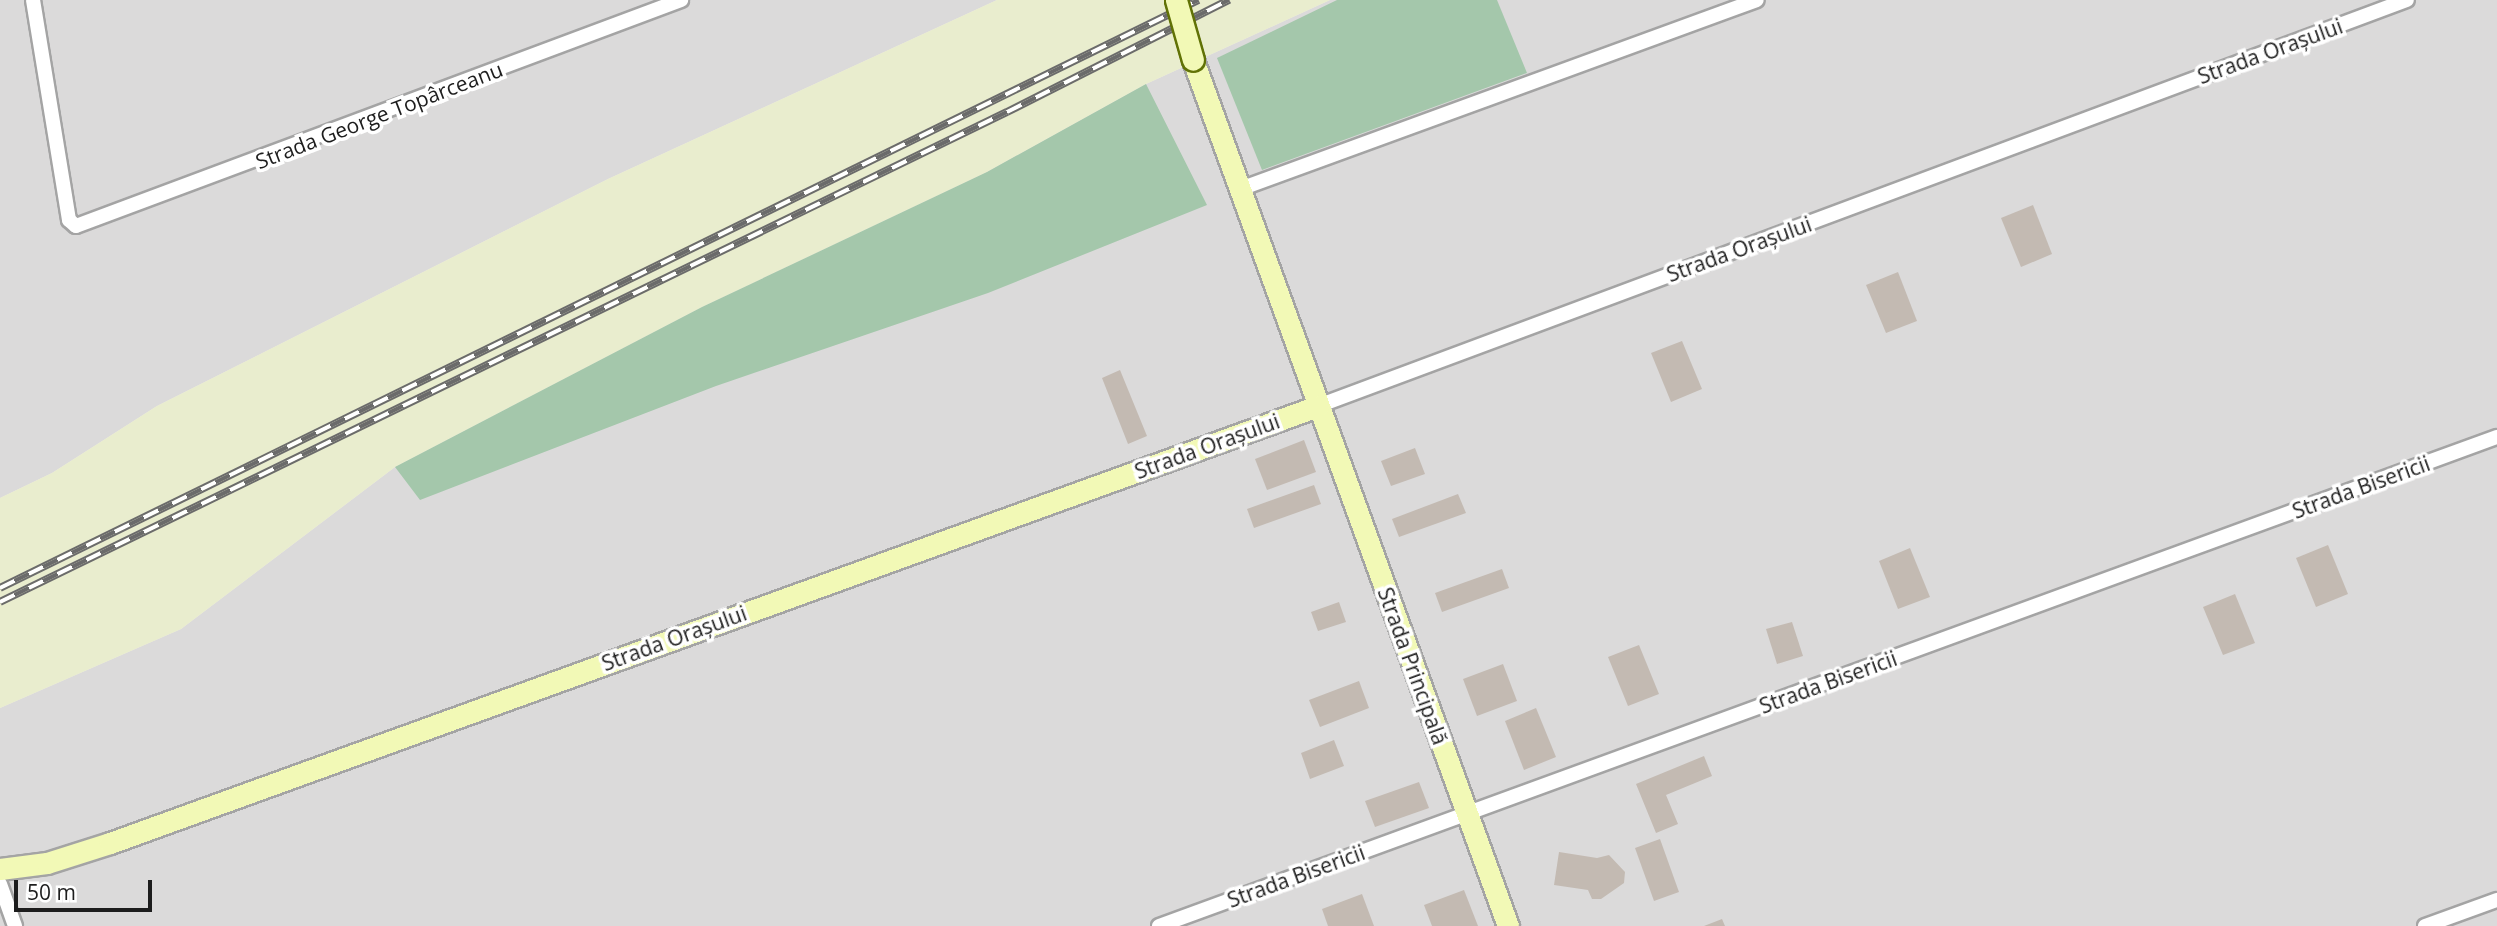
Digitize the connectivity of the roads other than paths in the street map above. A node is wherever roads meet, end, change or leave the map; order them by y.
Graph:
1 (33, 0) edge
2 (681, 0) edge
3 (1176, 0) edge
4 (1757, 0) edge
5 (2407, 0) edge
6 (1240, 189) junction
7 (1318, 406) junction
8 (2497, 437) edge
9 (1468, 814) junction
10 (0, 869) edge
11 (0, 884) edge
12 (2497, 900) edge
13 (16, 926) edge
14 (1159, 926) edge
15 (1508, 926) edge
16 (2425, 926) edge

1 - 2 street, Strada George Topârceanu
3 - 6 main road, Strada Principală, bridge
4 - 6 street
5 - 7 street, Strada Orașului
6 - 7 main road, Strada Principală
7 - 9 main road, Strada Principală
7 - 10 main road, Strada Orașului
8 - 9 street, Strada Bisericii
9 - 14 street, Strada Bisericii
9 - 15 main road, Strada Principală
11 - 13 street
12 - 16 street

